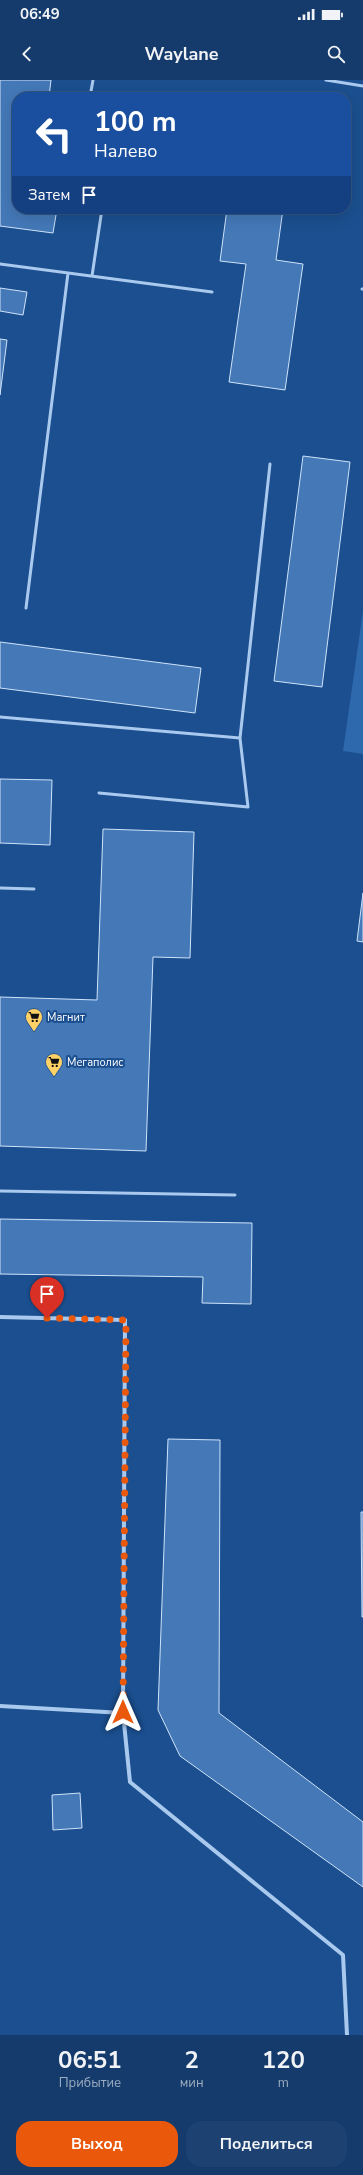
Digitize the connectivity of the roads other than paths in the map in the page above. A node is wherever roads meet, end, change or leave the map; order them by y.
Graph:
1 (93, 80) edge
2 (326, 80) edge
3 (363, 86) edge
4 (91, 92) edge
5 (101, 214) edge
6 (0, 264) edge
7 (68, 273) junction
8 (92, 276) junction
9 (212, 292) dead end
10 (270, 464) dead end
11 (26, 608) dead end
12 (0, 717) edge
13 (240, 738) junction
14 (99, 793) dead end
15 (0, 888) edge
16 (34, 889) dead end
17 (0, 1192) edge
18 (235, 1195) dead end
19 (0, 1317) edge
20 (0, 1706) edge
21 (123, 1712) junction
22 (347, 2035) edge

1 - 4 lane
2 - 3 lane
5 - 8 lane
6 - 7 lane
7 - 8 lane
7 - 11 lane
8 - 9 lane
10 - 13 lane
12 - 13 lane
13 - 14 lane
15 - 16 lane
17 - 18 lane
19 - 21 street
20 - 21 street
21 - 22 street

